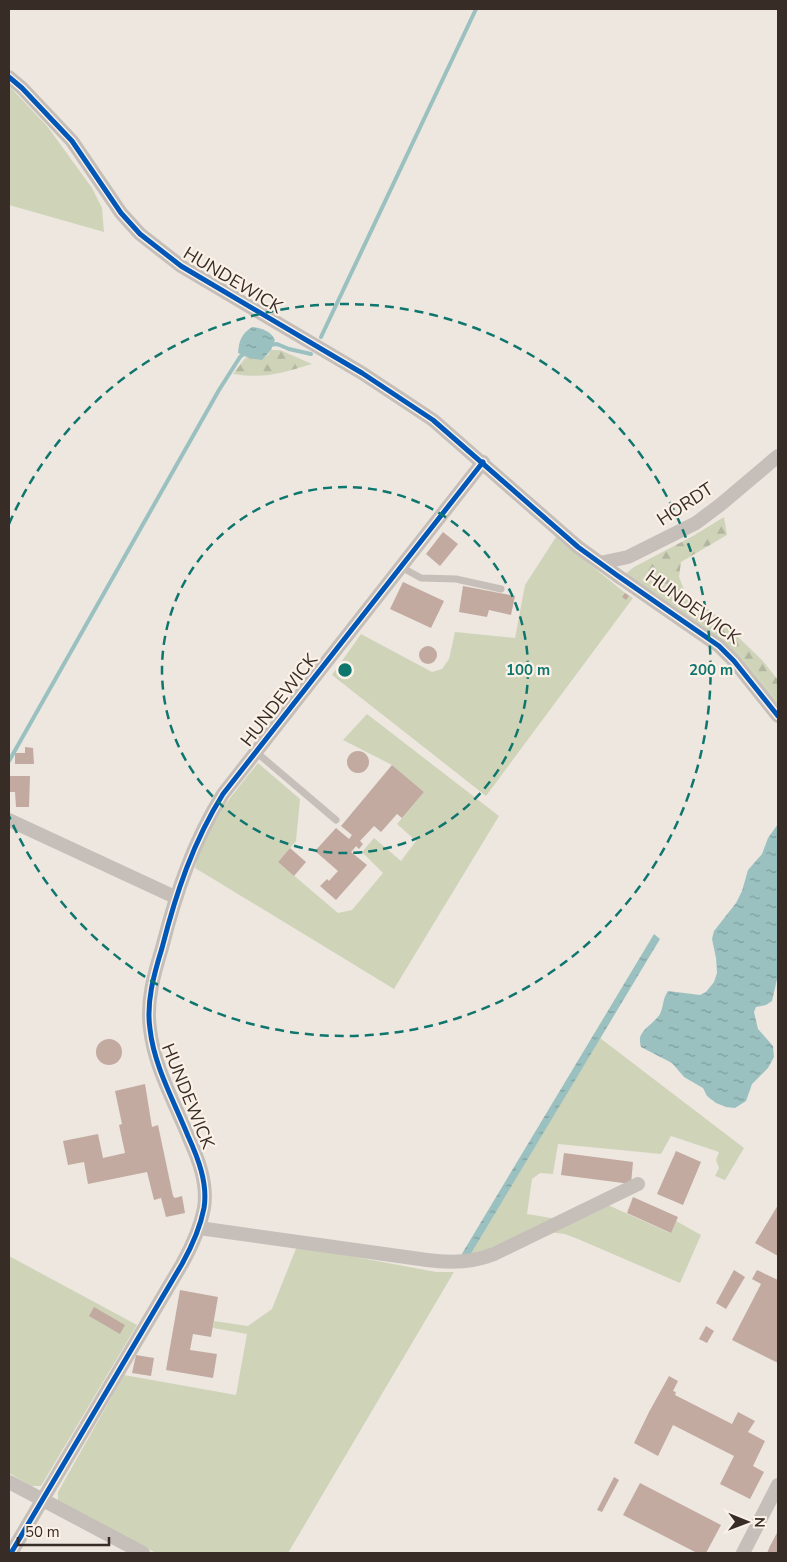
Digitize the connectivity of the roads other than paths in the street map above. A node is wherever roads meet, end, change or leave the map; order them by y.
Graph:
1 (9, 77) edge
2 (778, 456) edge
3 (483, 462) junction
4 (600, 563) junction
5 (401, 567) junction
6 (501, 589) dead end
7 (778, 716) edge
8 (256, 752) junction
9 (9, 820) edge
10 (336, 820) dead end
11 (175, 897) junction
12 (638, 1184) dead end
13 (199, 1228) junction
14 (9, 1482) edge
15 (778, 1485) edge
16 (42, 1500) junction
17 (11, 1553) edge
18 (143, 1553) edge
19 (743, 1553) edge

1 - 3 street, HUNDEWICK
2 - 4 street, HORDT
3 - 4 street, HUNDEWICK
3 - 5 street, HUNDEWICK
4 - 7 street, HUNDEWICK
5 - 6 lane
5 - 8 street, HUNDEWICK
8 - 10 lane
8 - 11 street, HUNDEWICK
9 - 11 street
11 - 13 street, HUNDEWICK
12 - 13 street
13 - 16 street, HUNDEWICK
14 - 16 street
15 - 19 street
16 - 17 street, HUNDEWICK
16 - 18 street

